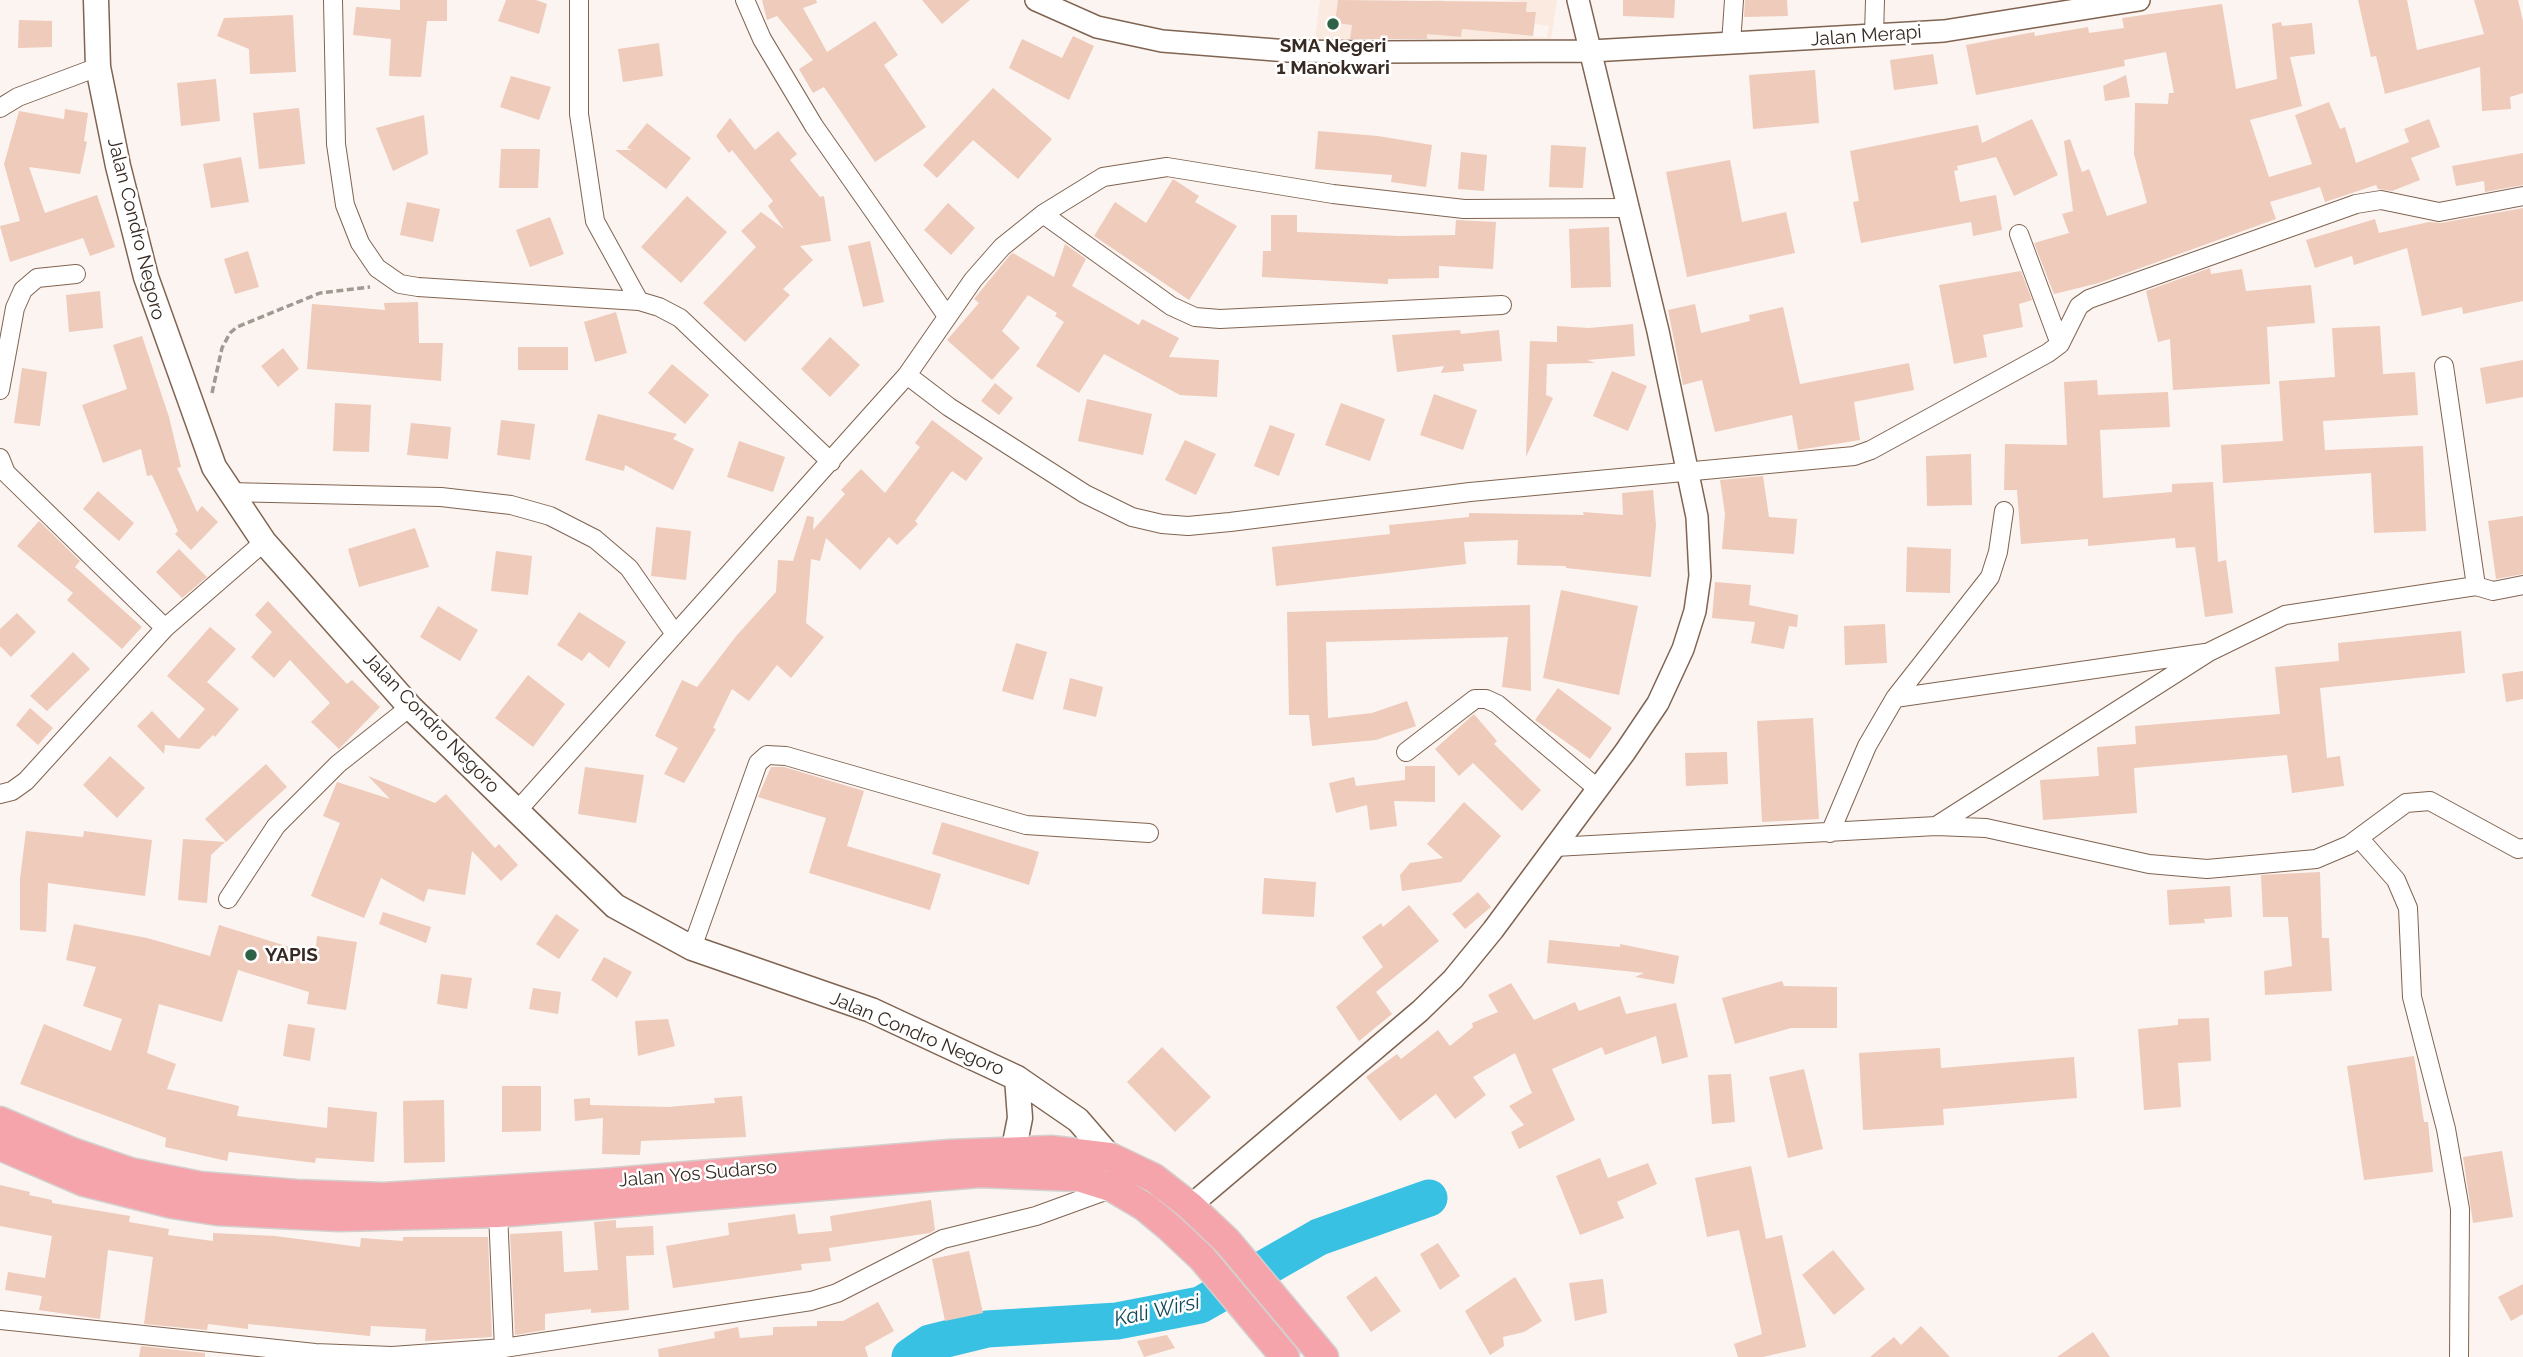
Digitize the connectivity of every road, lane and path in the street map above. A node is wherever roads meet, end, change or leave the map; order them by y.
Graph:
1 (96, 0) edge
2 (333, 0) edge
3 (579, 0) edge
4 (745, 0) edge
5 (1036, 0) edge
6 (1578, 0) edge
7 (1734, 0) edge
8 (1875, 0) edge
9 (2134, 0) edge
10 (1874, 36) junction
11 (1731, 44) junction
12 (1591, 51) junction
13 (98, 67) junction
14 (0, 108) edge
15 (2523, 196) edge
16 (1628, 208) junction
17 (1042, 214) junction
18 (2019, 234) dead end
19 (76, 274) dead end
20 (400, 284) junction
21 (639, 301) junction
22 (1502, 305) dead end
23 (947, 316) junction
24 (2060, 344) junction
25 (2444, 366) dead end
26 (907, 375) junction
27 (0, 390) edge
28 (199, 432) junction
29 (831, 462) junction
30 (2, 469) edge
31 (1688, 472) junction
32 (229, 492) junction
33 (2004, 511) dead end
34 (264, 542) junction
35 (2523, 585) edge
36 (2476, 586) junction
37 (165, 628) junction
38 (675, 635) junction
39 (2209, 652) junction
40 (1895, 698) junction
41 (410, 707) junction
42 (1406, 752) dead end
43 (1598, 789) junction
44 (0, 794) edge
45 (517, 811) junction
46 (1936, 826) junction
47 (1149, 833) dead end
48 (1830, 833) junction
49 (2359, 838) junction
50 (1555, 847) junction
51 (2523, 848) edge
52 (228, 899) dead end
53 (692, 948) junction
54 (1017, 1078) junction
55 (0, 1121) edge
56 (0, 1146) edge
57 (1013, 1153) junction
58 (1110, 1157) junction
59 (688, 1186) junction
60 (1113, 1188) junction
61 (1190, 1206) junction
62 (498, 1213) junction
63 (0, 1320) edge
64 (505, 1348) junction
65 (1285, 1357) edge
66 (1324, 1357) edge
67 (2459, 1357) edge

1 - 13 main road, Jalan Condro Negoro
2 - 20 street
3 - 21 street
4 - 23 street
5 - 12 street, Jalan Merapi
6 - 12 street
7 - 11 street
8 - 10 street
9 - 10 street, Jalan Merapi
10 - 11 street, Jalan Merapi
11 - 12 street, Jalan Merapi
12 - 16 street
13 - 14 street
13 - 28 main road, Jalan Condro Negoro
15 - 24 street
16 - 17 street
16 - 31 street
17 - 22 street
17 - 23 street
18 - 24 street
19 - 27 street
20 - 21 street
20 - 28 path
21 - 29 street
23 - 26 street
24 - 31 street
25 - 36 street
26 - 29 street
26 - 31 street
28 - 32 main road, Jalan Condro Negoro
29 - 38 street
30 - 37 street
31 - 43 street
32 - 34 main road, Jalan Condro Negoro
32 - 38 street
33 - 40 street
34 - 37 street
34 - 41 main road, Jalan Condro Negoro
35 - 36 street
36 - 39 street
37 - 44 street
38 - 45 street
39 - 40 street
39 - 46 street
40 - 48 street
41 - 45 main road, Jalan Condro Negoro
41 - 52 street
42 - 43 street
43 - 50 street
45 - 53 main road, Jalan Condro Negoro
46 - 48 street
46 - 49 street
47 - 53 street
48 - 50 street
49 - 51 street
49 - 67 street
50 - 61 street
53 - 54 main road, Jalan Condro Negoro
54 - 57 main road
54 - 58 main road, Jalan Condro Negoro
55 - 59 highway, Jalan Yos Sudarso
56 - 62 highway, Jalan Yos Sudarso
57 - 58 highway, Jalan Yos Sudarso
57 - 59 highway, Jalan Yos Sudarso
58 - 61 highway, Jalan Yos Sudarso
59 - 60 highway, Jalan Yos Sudarso
59 - 62 highway, Jalan Yos Sudarso
60 - 64 street
60 - 65 highway, Jalan Yos Sudarso
61 - 66 highway, Jalan Yos Sudarso
62 - 64 street
63 - 64 street

